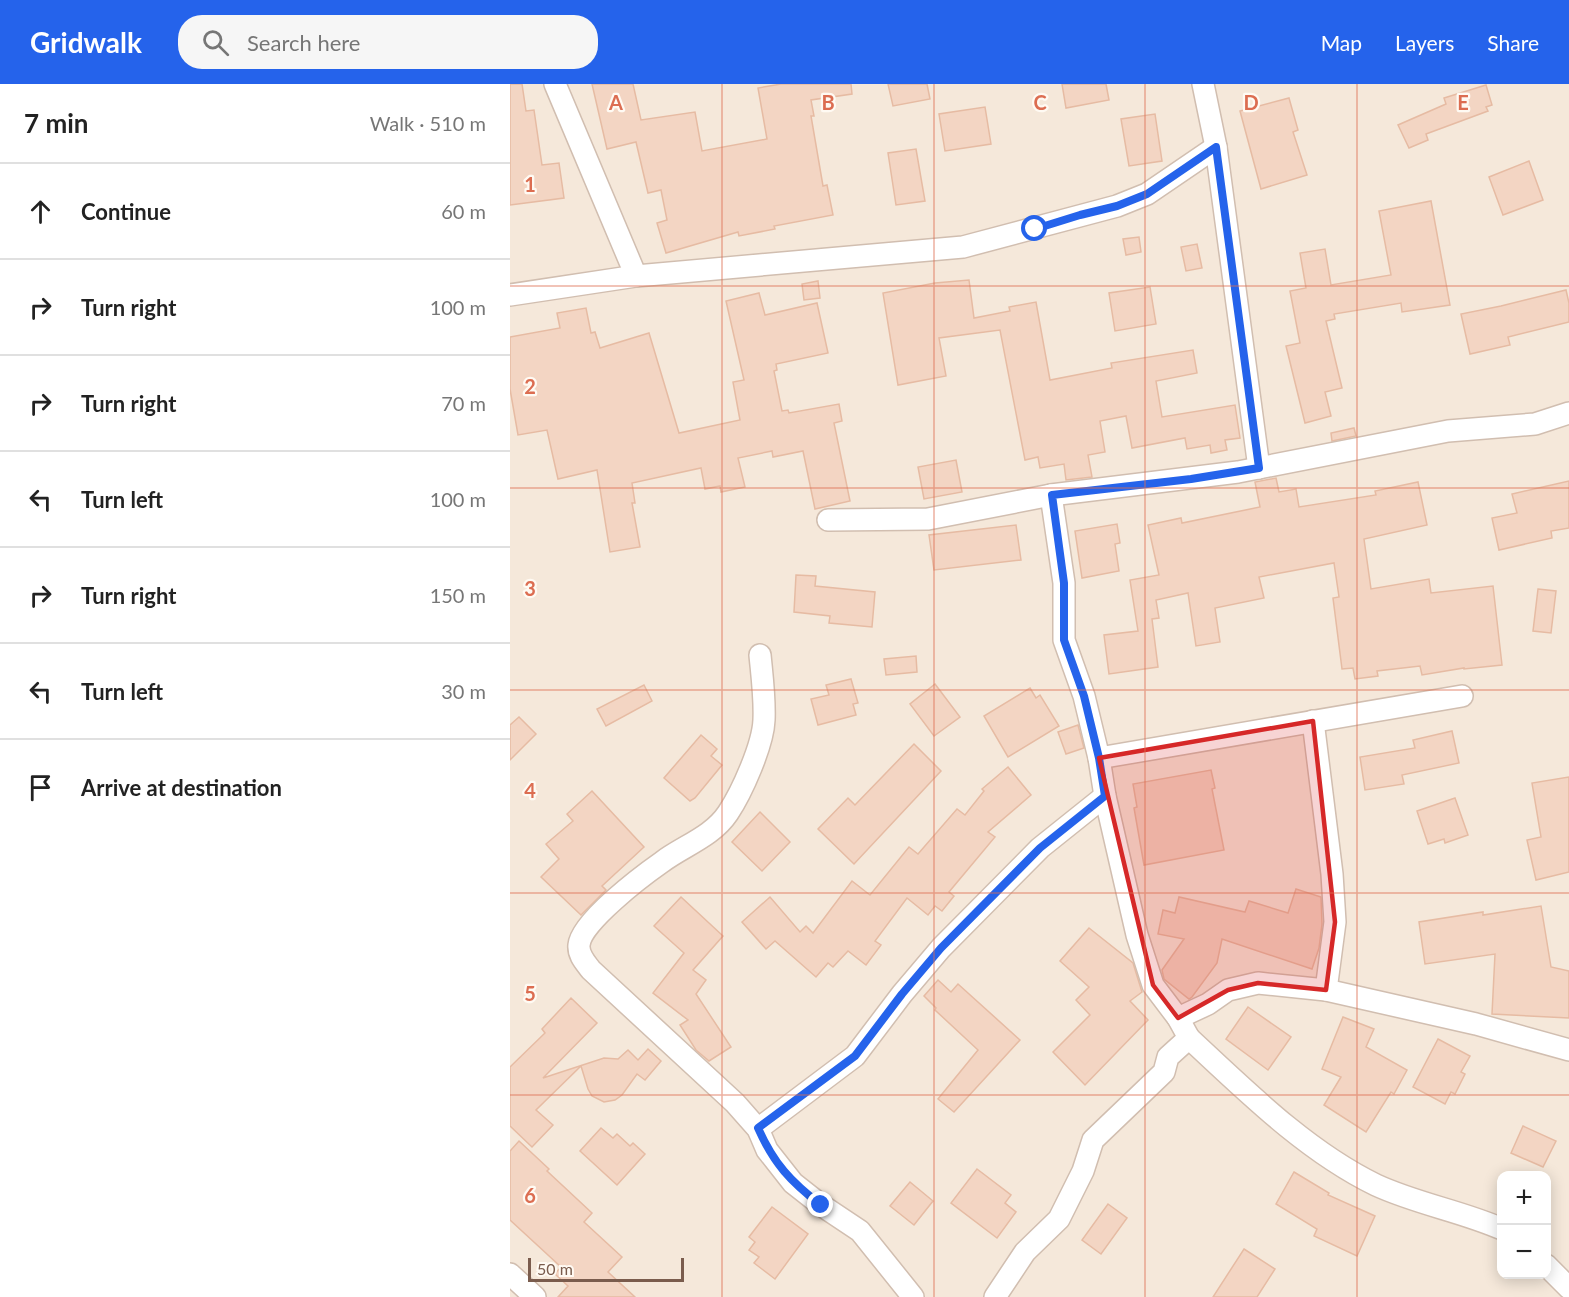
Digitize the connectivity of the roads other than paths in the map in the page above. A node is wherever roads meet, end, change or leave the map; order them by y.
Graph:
1 (555, 84) edge
2 (1203, 84) edge
3 (1216, 147) junction
4 (636, 276) junction
5 (510, 295) edge
6 (1569, 413) edge
7 (1259, 468) junction
8 (1052, 495) junction
9 (828, 520) dead end
10 (760, 655) dead end
11 (1462, 696) dead end
12 (1313, 721) junction
13 (1099, 758) junction
14 (1105, 796) junction
15 (1326, 990) junction
16 (1178, 1018) junction
17 (1189, 1038) junction
18 (1569, 1050) edge
19 (758, 1128) junction
20 (1497, 1227) edge
21 (1551, 1270) edge
22 (510, 1274) edge
23 (1569, 1288) edge
24 (535, 1297) edge
25 (913, 1297) edge
26 (995, 1297) edge

1 - 4 street
2 - 3 street
3 - 4 street
3 - 7 street
4 - 5 street
6 - 7 street
7 - 8 street
8 - 9 street
8 - 13 street
10 - 19 street
11 - 12 street
12 - 13 street
12 - 15 street
13 - 14 street
14 - 16 street
14 - 19 street
15 - 16 street
15 - 18 street
16 - 17 street
17 - 20 street
17 - 26 street
19 - 25 street
21 - 23 street
22 - 24 street

